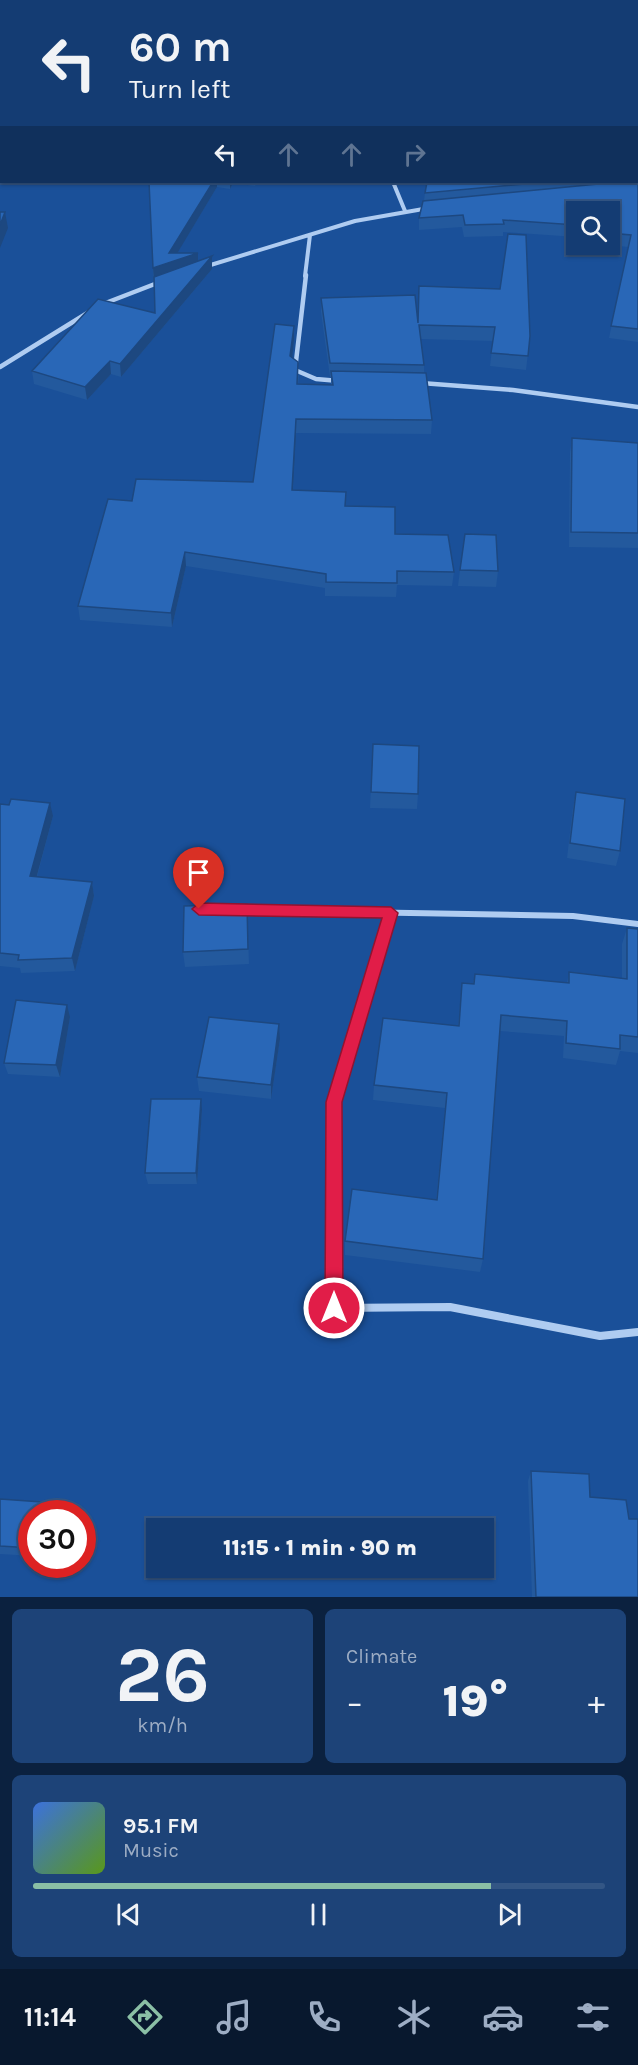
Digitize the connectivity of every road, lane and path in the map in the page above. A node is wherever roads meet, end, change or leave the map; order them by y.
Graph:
1 (393, 183) edge
2 (440, 207) edge
3 (405, 211) junction
4 (310, 235) junction
5 (202, 268) edge
6 (170, 278) edge
7 (102, 305) edge
8 (92, 311) edge
9 (0, 367) edge
10 (343, 381) edge
11 (412, 383) edge
12 (638, 408) edge
13 (233, 910) edge
14 (391, 913) junction
15 (638, 924) edge
16 (638, 1332) edge

1 - 3 street
2 - 3 street
3 - 4 street
4 - 5 street
4 - 10 street
6 - 7 street
8 - 9 street
11 - 12 street
13 - 14 street
14 - 15 street
14 - 16 street

